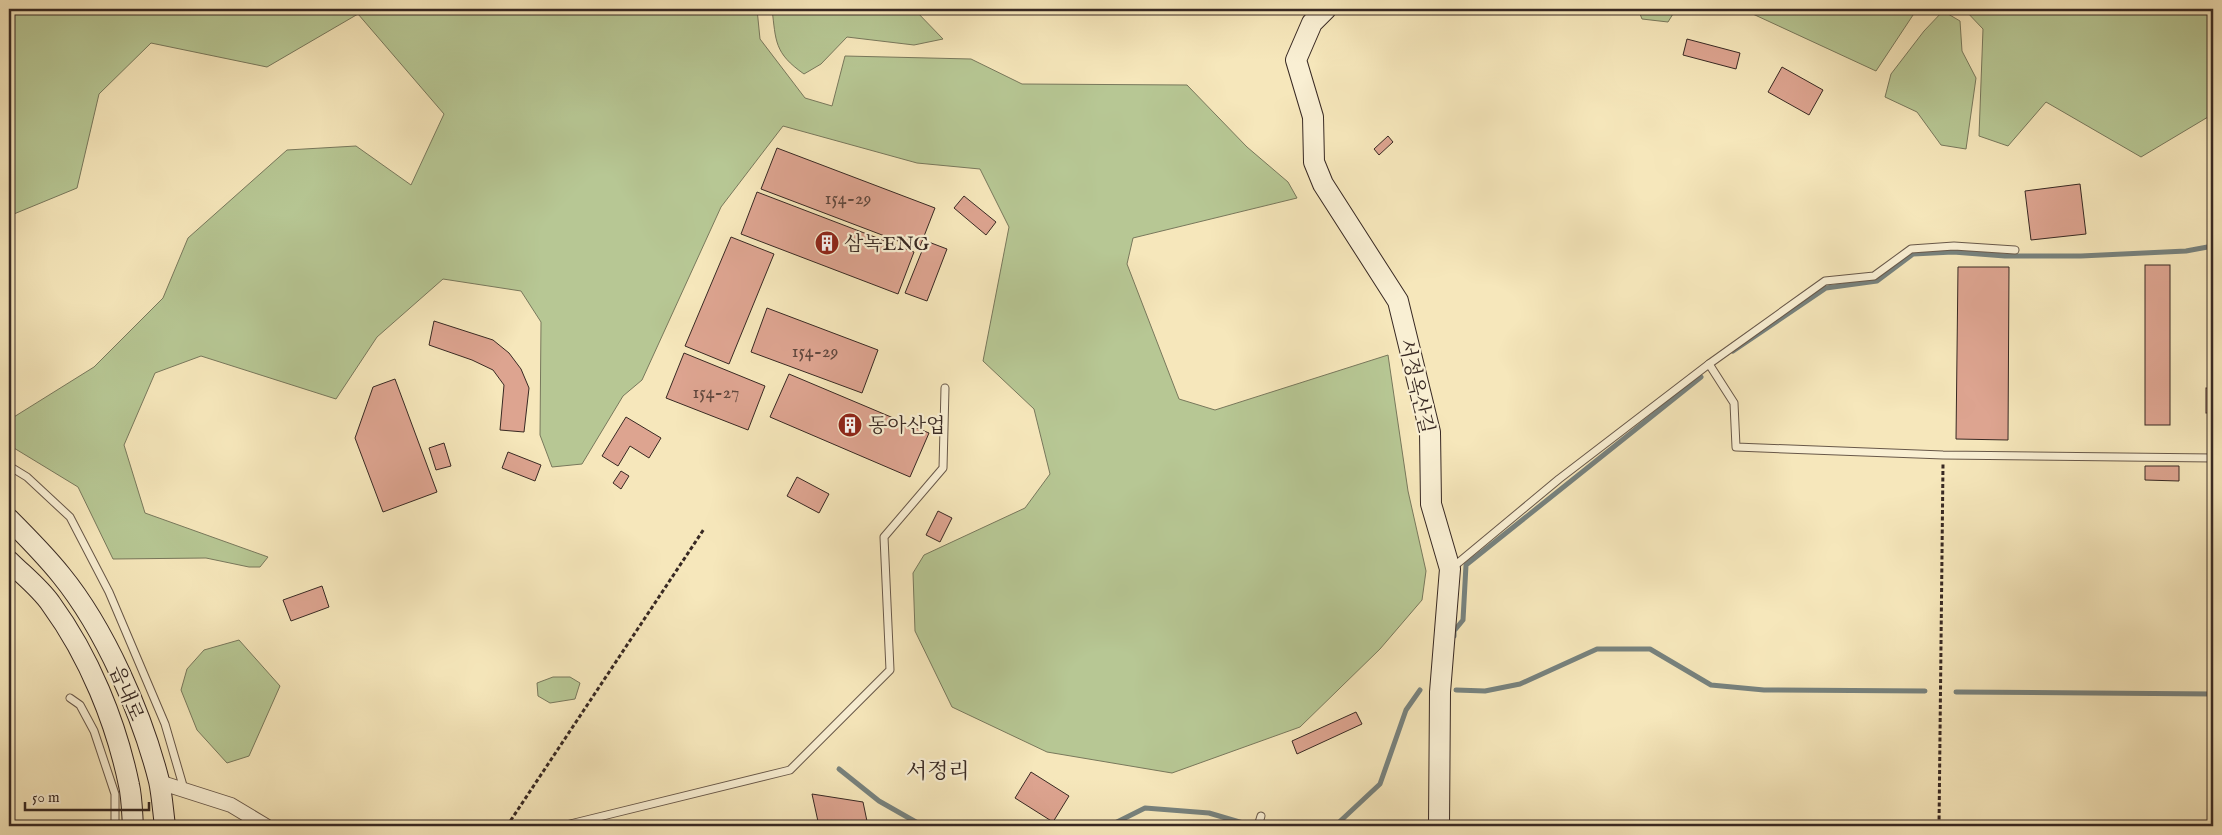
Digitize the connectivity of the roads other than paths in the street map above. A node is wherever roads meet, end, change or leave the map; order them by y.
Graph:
1 (1326, 9) edge
2 (2015, 250) dead end
3 (1709, 364) junction
4 (945, 388) dead end
5 (2213, 458) edge
6 (9, 466) edge
7 (9, 520) edge
8 (9, 561) edge
9 (1450, 569) junction
10 (70, 698) dead end
11 (159, 782) junction
12 (130, 786) junction
13 (184, 789) junction
14 (1260, 816) dead end
15 (115, 826) edge
16 (133, 826) edge
17 (165, 826) edge
18 (266, 826) edge
19 (562, 826) edge
20 (1258, 826) edge
21 (1438, 826) edge

1 - 9 street, 서정옥산길
2 - 3 lane
3 - 5 lane
3 - 9 lane
4 - 19 lane
6 - 13 lane
7 - 11 street, 읍내로
8 - 12 street, 읍내로
9 - 21 street, 서정옥산길
10 - 15 lane
11 - 12 street
11 - 13 street
11 - 17 street, 읍내로
12 - 16 street, 읍내로
13 - 18 street
14 - 20 lane

